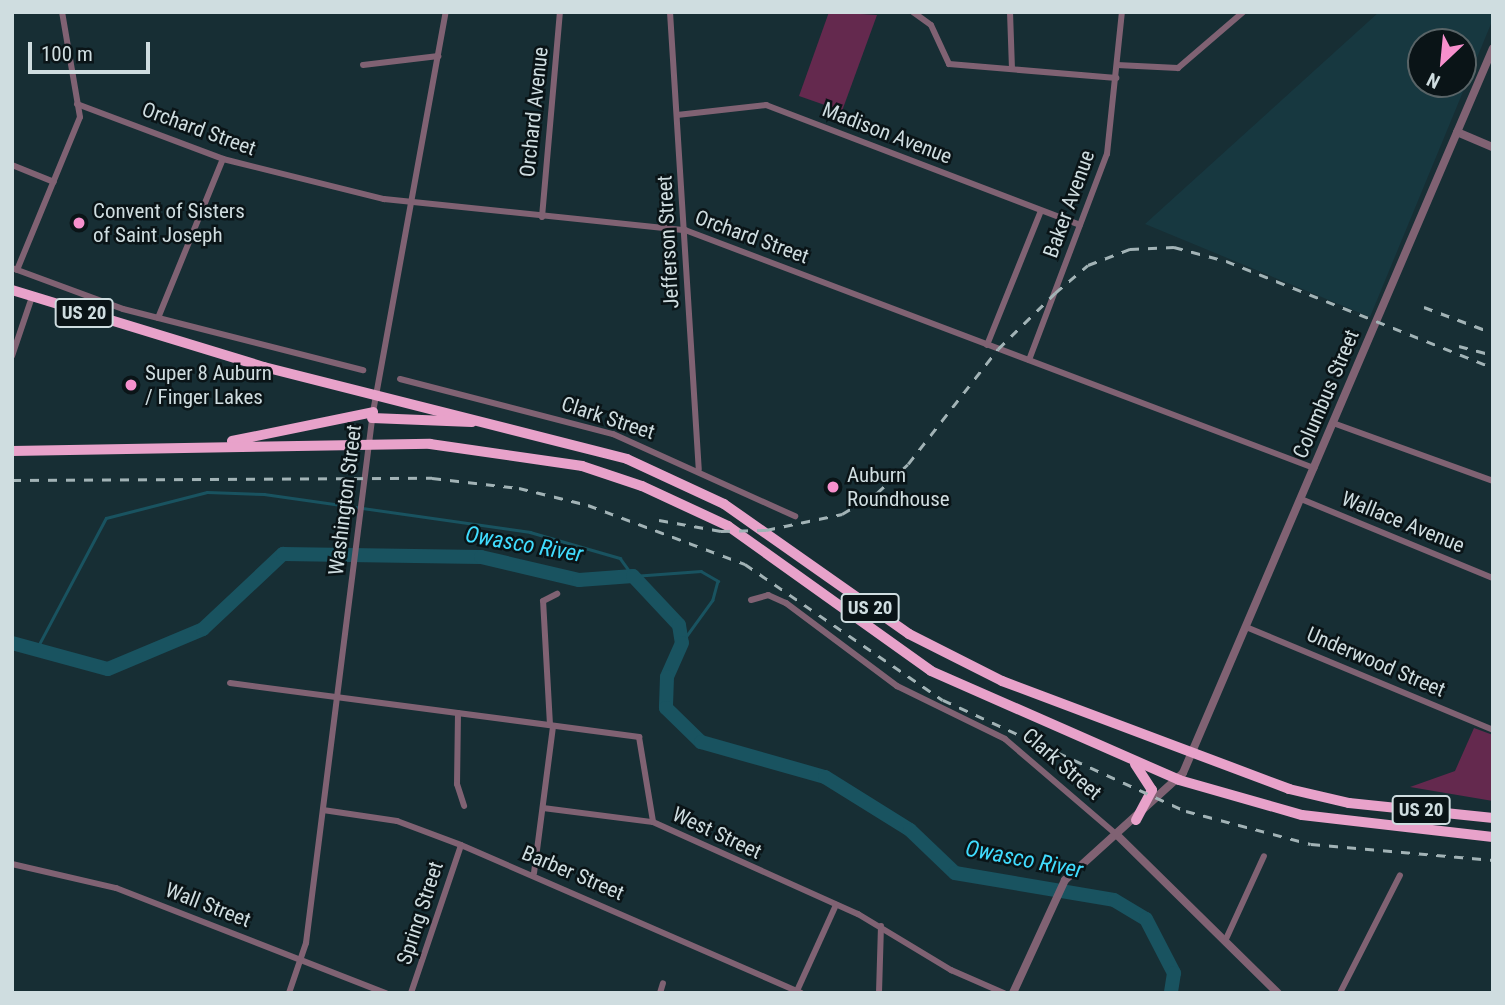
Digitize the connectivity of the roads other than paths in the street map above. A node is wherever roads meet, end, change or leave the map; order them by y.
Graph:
1 (62, 12) edge
2 (446, 12) edge
3 (559, 12) edge
4 (670, 12) edge
5 (913, 12) edge
6 (1010, 12) edge
7 (1122, 12) edge
8 (1243, 12) edge
9 (1493, 48) edge
10 (438, 56) junction
11 (363, 65) dead end
12 (1117, 65) junction
13 (1012, 69) junction
14 (1116, 78) junction
15 (77, 104) junction
16 (677, 115) junction
17 (1457, 132) junction
18 (1493, 147) edge
19 (223, 159) junction
20 (12, 165) edge
21 (54, 182) junction
22 (411, 205) junction
23 (1041, 211) junction
24 (542, 217) junction
25 (1080, 225) junction
26 (685, 230) junction
27 (15, 269) edge
28 (12, 290) edge
29 (32, 297) junction
30 (158, 318) junction
31 (987, 345) junction
32 (12, 356) edge
33 (1029, 360) junction
34 (363, 370) dead end
35 (400, 379) dead end
36 (376, 394) junction
37 (373, 415) junction
38 (486, 421) junction
39 (1333, 423) junction
40 (223, 444) junction
41 (369, 445) junction
42 (12, 451) edge
43 (1314, 468) junction
44 (699, 470) junction
45 (1493, 481) edge
46 (1301, 499) junction
47 (795, 516) dead end
48 (1493, 578) edge
49 (557, 594) dead end
50 (751, 600) dead end
51 (1246, 627) junction
52 (230, 683) dead end
53 (338, 697) junction
54 (458, 713) junction
55 (551, 726) junction
56 (1493, 730) edge
57 (1121, 755) junction
58 (1192, 755) junction
59 (1179, 780) junction
60 (464, 806) dead end
61 (543, 808) junction
62 (323, 810) junction
63 (1493, 818) edge
64 (1136, 820) junction
65 (653, 822) junction
66 (1116, 834) junction
67 (1493, 837) edge
68 (461, 845) junction
69 (1264, 856) dead end
70 (12, 864) edge
71 (534, 873) junction
72 (1400, 874) dead end
73 (836, 905) junction
74 (881, 926) junction
75 (1226, 939) junction
76 (302, 960) junction
77 (663, 983) dead end
78 (798, 992) edge
79 (289, 993) edge
80 (386, 993) edge
81 (411, 993) edge
82 (660, 993) edge
83 (879, 993) edge
84 (1004, 993) edge
85 (1013, 993) edge
86 (1278, 993) edge
87 (1340, 993) edge

1 - 15 street
2 - 10 street, Washington Street
3 - 24 street, Orchard Avenue
4 - 16 street, Jefferson Street
5 - 13 street
6 - 13 street
7 - 12 street, Baker Avenue
8 - 12 street
9 - 17 street, Columbus Street
10 - 11 street
10 - 22 street, Washington Street
12 - 14 street, Baker Avenue
13 - 14 street
14 - 25 street, Baker Avenue
15 - 19 street, Orchard Street
15 - 21 street
16 - 23 street, Madison Avenue
16 - 26 street, Jefferson Street
17 - 18 street
17 - 39 street, Columbus Street
19 - 22 street, Orchard Street
19 - 30 street
20 - 21 street
21 - 27 street
22 - 24 street, Orchard Street
22 - 36 street, Washington Street
23 - 25 street, Madison Avenue
23 - 31 street
24 - 26 street, Orchard Street
25 - 33 street, Baker Avenue
26 - 31 street, Orchard Street
26 - 44 street, Jefferson Street
27 - 30 street
28 - 29 highway, US 20
29 - 32 street
29 - 36 highway, US 20
30 - 34 street
31 - 33 street, Orchard Street
33 - 43 street, Orchard Street
35 - 44 street, Clark Street
36 - 37 street, Washington Street
36 - 38 highway, US 20
37 - 38 highway
37 - 40 highway
37 - 41 street, Washington Street
38 - 58 highway, US 20
39 - 43 street, Columbus Street
39 - 45 street
40 - 41 highway, US 20
40 - 42 highway, US 20
41 - 53 street, Washington Street
41 - 57 highway, US 20
43 - 46 street, Columbus Street
44 - 47 street, Clark Street
46 - 48 street, Wallace Avenue
46 - 51 street, Columbus Street
49 - 55 street
50 - 66 street, Clark Street
51 - 56 street, Underwood Street
51 - 58 street, Columbus Street
52 - 53 street, West Street
53 - 54 street, West Street
53 - 62 street, Washington Street
54 - 55 street, West Street
54 - 60 street
55 - 61 street
55 - 65 street, West Street
57 - 59 highway, US 20
57 - 64 highway
58 - 59 street, Columbus Street
58 - 63 highway, US 20
59 - 64 street, Columbus Street
59 - 67 highway, US 20
61 - 65 street
61 - 71 street
62 - 68 street, Barber Street
62 - 76 street, Washington Street
64 - 66 street, Columbus Street
65 - 73 street, West Street
66 - 75 street, Clark Street
66 - 85 street, Columbus Street
68 - 71 street, Barber Street
68 - 81 street, Spring Street
69 - 75 street
70 - 76 street, Wall Street
71 - 78 street, Barber Street
72 - 87 street
73 - 74 street, West Street
73 - 78 street
74 - 83 street
74 - 84 street, West Street
75 - 86 street, Clark Street
76 - 79 street, Washington Street
76 - 80 street, Wall Street
77 - 82 street

